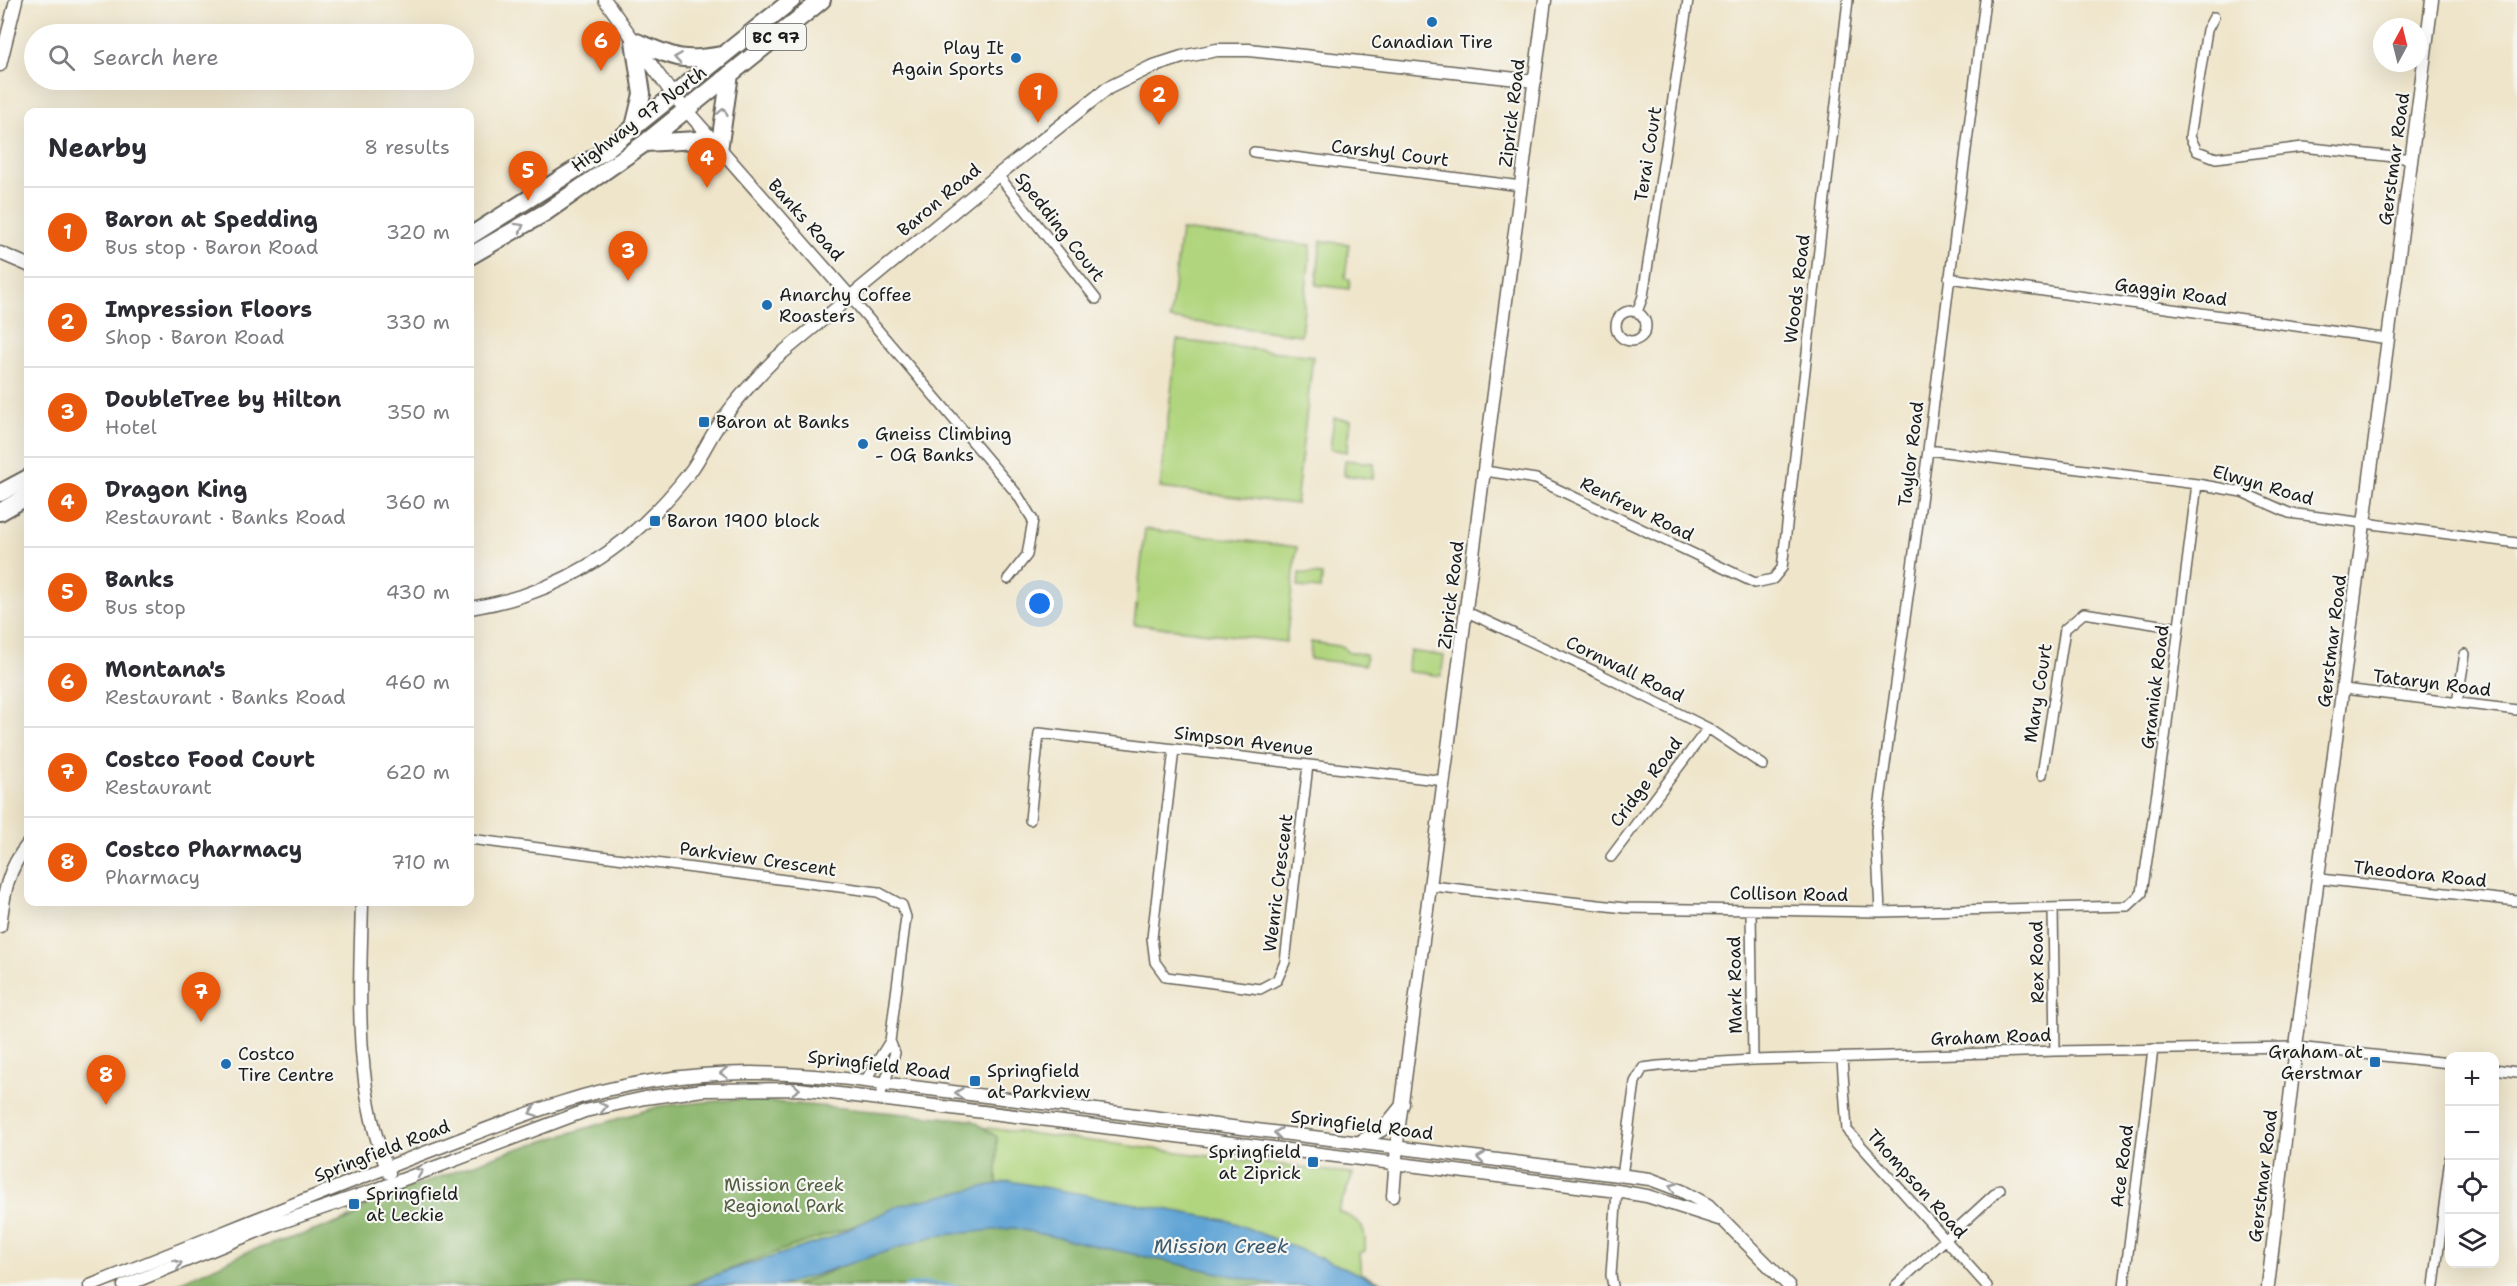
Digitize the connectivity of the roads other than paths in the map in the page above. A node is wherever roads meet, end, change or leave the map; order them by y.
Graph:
1 (16, 0) edge
2 (605, 0) edge
3 (792, 0) edge
4 (822, 0) edge
5 (1545, 0) edge
6 (1688, 0) edge
7 (1848, 0) edge
8 (1985, 0) edge
9 (2432, 0) edge
10 (2214, 17) dead end
11 (634, 40) junction
12 (725, 54) junction
13 (0, 65) edge
14 (730, 75) junction
15 (1535, 81) junction
16 (673, 95) junction
17 (685, 110) junction
18 (634, 127) junction
19 (645, 143) junction
20 (719, 150) junction
21 (1254, 152) dead end
22 (2412, 159) junction
23 (998, 175) junction
24 (1521, 186) junction
25 (474, 234) edge
26 (0, 253) edge
27 (474, 254) edge
28 (24, 263) edge
29 (1949, 278) junction
30 (851, 298) junction
31 (1096, 299) dead end
32 (1637, 312) dead end
33 (2389, 339) junction
34 (1928, 450) junction
35 (1485, 471) junction
36 (24, 480) edge
37 (2197, 484) junction
38 (0, 493) edge
39 (24, 498) edge
40 (0, 512) edge
41 (2365, 525) junction
42 (2517, 543) edge
43 (1008, 579) dead end
44 (1773, 579) joint
45 (474, 607) edge
46 (1467, 612) junction
47 (2179, 628) junction
48 (2465, 654) dead end
49 (2344, 689) junction
50 (2457, 703) junction
51 (2517, 710) edge
52 (1708, 728) junction
53 (1174, 749) junction
54 (1308, 765) junction
55 (1763, 765) dead end
56 (2042, 775) dead end
57 (1445, 781) junction
58 (1030, 820) dead end
59 (474, 840) edge
60 (24, 850) edge
61 (1611, 856) dead end
62 (2320, 879) junction
63 (1431, 886) junction
64 (2142, 893) joint
65 (2517, 901) edge
66 (362, 906) edge
67 (2053, 908) junction
68 (1751, 910) junction
69 (1880, 912) junction
70 (0, 926) edge
71 (890, 1041) junction
72 (2296, 1047) junction
73 (2153, 1049) junction
74 (2055, 1051) junction
75 (1842, 1059) junction
76 (1753, 1060) junction
77 (2445, 1063) edge
78 (2499, 1070) edge
79 (2517, 1072) edge
80 (865, 1081) junction
81 (886, 1084) junction
82 (879, 1099) junction
83 (1404, 1102) junction
84 (1357, 1142) junction
85 (1397, 1147) junction
86 (2450, 1160) edge
87 (1396, 1163) junction
88 (387, 1168) junction
89 (1622, 1176) junction
90 (393, 1183) junction
91 (2000, 1189) dead end
92 (1617, 1191) junction
93 (1393, 1196) dead end
94 (1720, 1220) junction
95 (1944, 1240) junction
96 (90, 1286) edge
97 (124, 1286) edge
98 (1612, 1286) edge
99 (1789, 1286) edge
100 (1895, 1286) edge
101 (1987, 1286) edge
102 (2124, 1286) edge
103 (2268, 1286) edge
104 (2434, 1286) edge

1 - 13 street
2 - 11 street, Banks Road
3 - 12 highway, Highway 97 North / BC 97
4 - 14 highway, Highway 97 North / BC 97
5 - 15 street, Ziprick Road
6 - 32 street, Terai Court
7 - 44 street, Woods Road
8 - 29 street, Taylor Road
9 - 22 street, Gerstmar Road
10 - 22 street
12 -> 11 highway
11 - 16 street, Banks Road
11 - 18 highway
12 - 16 highway, Highway 97 North / BC 97
14 - 17 highway, Highway 97 North / BC 97
20 -> 14 highway
15 - 23 street, Baron Road
15 - 24 street, Ziprick Road
16 - 17 street, Banks Road
16 - 18 highway, Highway 97 North / BC 97
17 - 19 highway, Highway 97 North / BC 97
17 - 20 street, Banks Road
18 - 25 highway, Highway 97 North / BC 97
19 - 20 highway
27 -> 19 highway, Highway 97 North / BC 97
20 - 30 street, Banks Road
21 - 24 street, Carshyl Court
22 - 33 street, Gerstmar Road
23 - 30 street, Baron Road
23 - 31 street, Spedding Court
24 - 35 street, Ziprick Road
26 - 28 street
29 - 33 street, Gaggin Road
29 - 34 street, Taylor Road
30 - 43 street, Banks Road
30 - 45 street, Baron Road
33 - 41 street, Gerstmar Road
34 - 37 street, Elwyn Road
34 - 69 street, Taylor Road
35 - 44 street, Renfrew Road
35 - 46 street, Ziprick Road
36 - 38 highway
37 - 41 street, Elwyn Road
37 - 47 street, Gramiak Road
39 - 40 highway
41 - 42 street, Elwyn Road
41 - 49 street, Gerstmar Road
46 - 52 street, Cornwall Road
46 - 57 street, Ziprick Road
47 - 56 street, Mary Court
47 - 64 street, Gramiak Road
48 - 50 street
49 - 50 street, Tataryn Road
49 - 62 street, Gerstmar Road
50 - 51 street, Tataryn Road
52 - 55 street, Cornwall Road
52 - 61 street, Cridge Road
53 - 54 street, Simpson Avenue
53 - 54 street, Wenric Crescent
53 - 58 street, Simpson Avenue
54 - 57 street, Simpson Avenue
57 - 63 street, Ziprick Road
59 - 71 street, Parkview Crescent
60 - 70 street
62 - 65 street, Theodora Road
62 - 72 street, Gerstmar Road
63 - 68 street, Collison Road
63 - 83 street, Ziprick Road
64 - 67 street, Collison Road
66 - 88 street
67 - 69 street, Collison Road
67 - 74 street, Rex Road
68 - 69 street, Collison Road
68 - 76 street, Mark Road
71 - 80 street, Parkview Crescent
71 - 81 street, Parkview Crescent
72 - 73 street, Graham Road
72 - 77 street, Graham Road
72 - 103 street, Gerstmar Road
73 - 74 street, Graham Road
73 - 102 street, Ace Road
74 - 75 street, Graham Road
75 - 76 street, Graham Road
75 - 95 street, Thompson Road
76 - 89 street, Graham Road
78 - 79 street
80 - 81 street, Springfield Road
80 -> 88 street, Springfield Road
81 - 82 street, Parkview Crescent
84 -> 81 street, Springfield Road
82 - 87 street, Springfield Road
90 -> 82 street, Springfield Road
83 - 84 street
83 - 85 street, Ziprick Road
84 - 85 street, Springfield Road
85 - 87 street, Ziprick Road
89 -> 85 street, Springfield Road
86 - 104 street
87 - 92 street, Springfield Road
87 - 93 street, Ziprick Road
88 - 90 street
88 - 96 street, Springfield Road
94 -> 89 street, Springfield Road
97 -> 90 street, Springfield Road
91 - 95 street
92 - 94 street, Springfield Road
92 - 98 street
94 - 99 street, Springfield Road
95 - 100 street
95 - 101 street, Thompson Road

